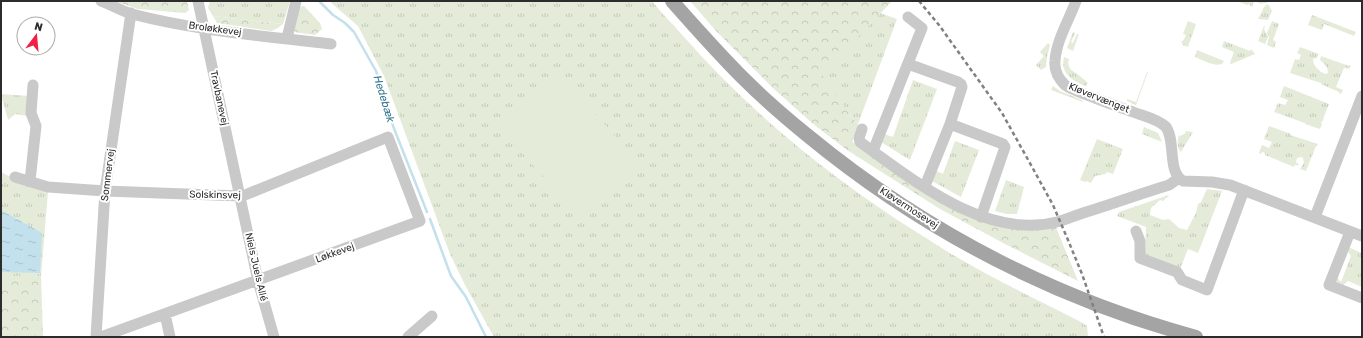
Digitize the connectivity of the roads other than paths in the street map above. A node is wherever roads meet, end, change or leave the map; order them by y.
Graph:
1 (101, 1) edge
2 (198, 1) edge
3 (296, 1) edge
4 (672, 1) edge
5 (1076, 1) edge
6 (131, 13) junction
7 (908, 17) dead end
8 (204, 28) junction
9 (287, 38) junction
10 (332, 44) dead end
11 (908, 64) junction
12 (33, 85) dead end
13 (1362, 96) edge
14 (950, 124) junction
15 (862, 129) dead end
16 (388, 137) joint
17 (873, 151) junction
18 (15, 177) dead end
19 (1179, 178) junction
20 (30, 181) junction
21 (925, 186) junction
22 (1244, 190) junction
23 (104, 191) junction
24 (240, 196) junction
25 (981, 217) junction
26 (1315, 217) junction
27 (1136, 231) dead end
28 (1350, 232) junction
29 (1362, 236) edge
30 (258, 281) junction
31 (1362, 298) edge
32 (165, 314) junction
33 (432, 316) dead end
34 (96, 337) edge
35 (102, 337) edge
36 (170, 337) edge
37 (274, 337) edge
38 (408, 337) edge
39 (1196, 337) edge

1 - 6 street, Broløkkevej
2 - 8 street, Travbanevej
3 - 9 street
4 - 39 main road, Kløvermosevej
5 - 19 street, Kløvervænget
6 - 8 street, Broløkkevej
6 - 23 street, Sommervej
7 - 11 street
8 - 9 street, Broløkkevej
8 - 24 street, Travbanevej
9 - 10 street, Broløkkevej
11 - 14 street
11 - 17 street
12 - 20 street
13 - 26 street
14 - 21 street
14 - 25 street
15 - 17 street
16 - 24 street, Solskinsvej
16 - 30 street, Løkkevej
17 - 21 street
18 - 20 street, Solskinsvej
19 - 22 street
19 - 25 street
20 - 23 street, Solskinsvej
21 - 25 street
22 - 26 street
22 - 27 street
23 - 24 street, Solskinsvej
23 - 34 street, Sommervej
24 - 30 street, Niels Juels Allé
26 - 28 street
28 - 29 street
28 - 31 street
30 - 32 street, Løkkevej
30 - 37 street, Niels Juels Allé
32 - 35 street, Løkkevej
32 - 36 street
33 - 38 street

